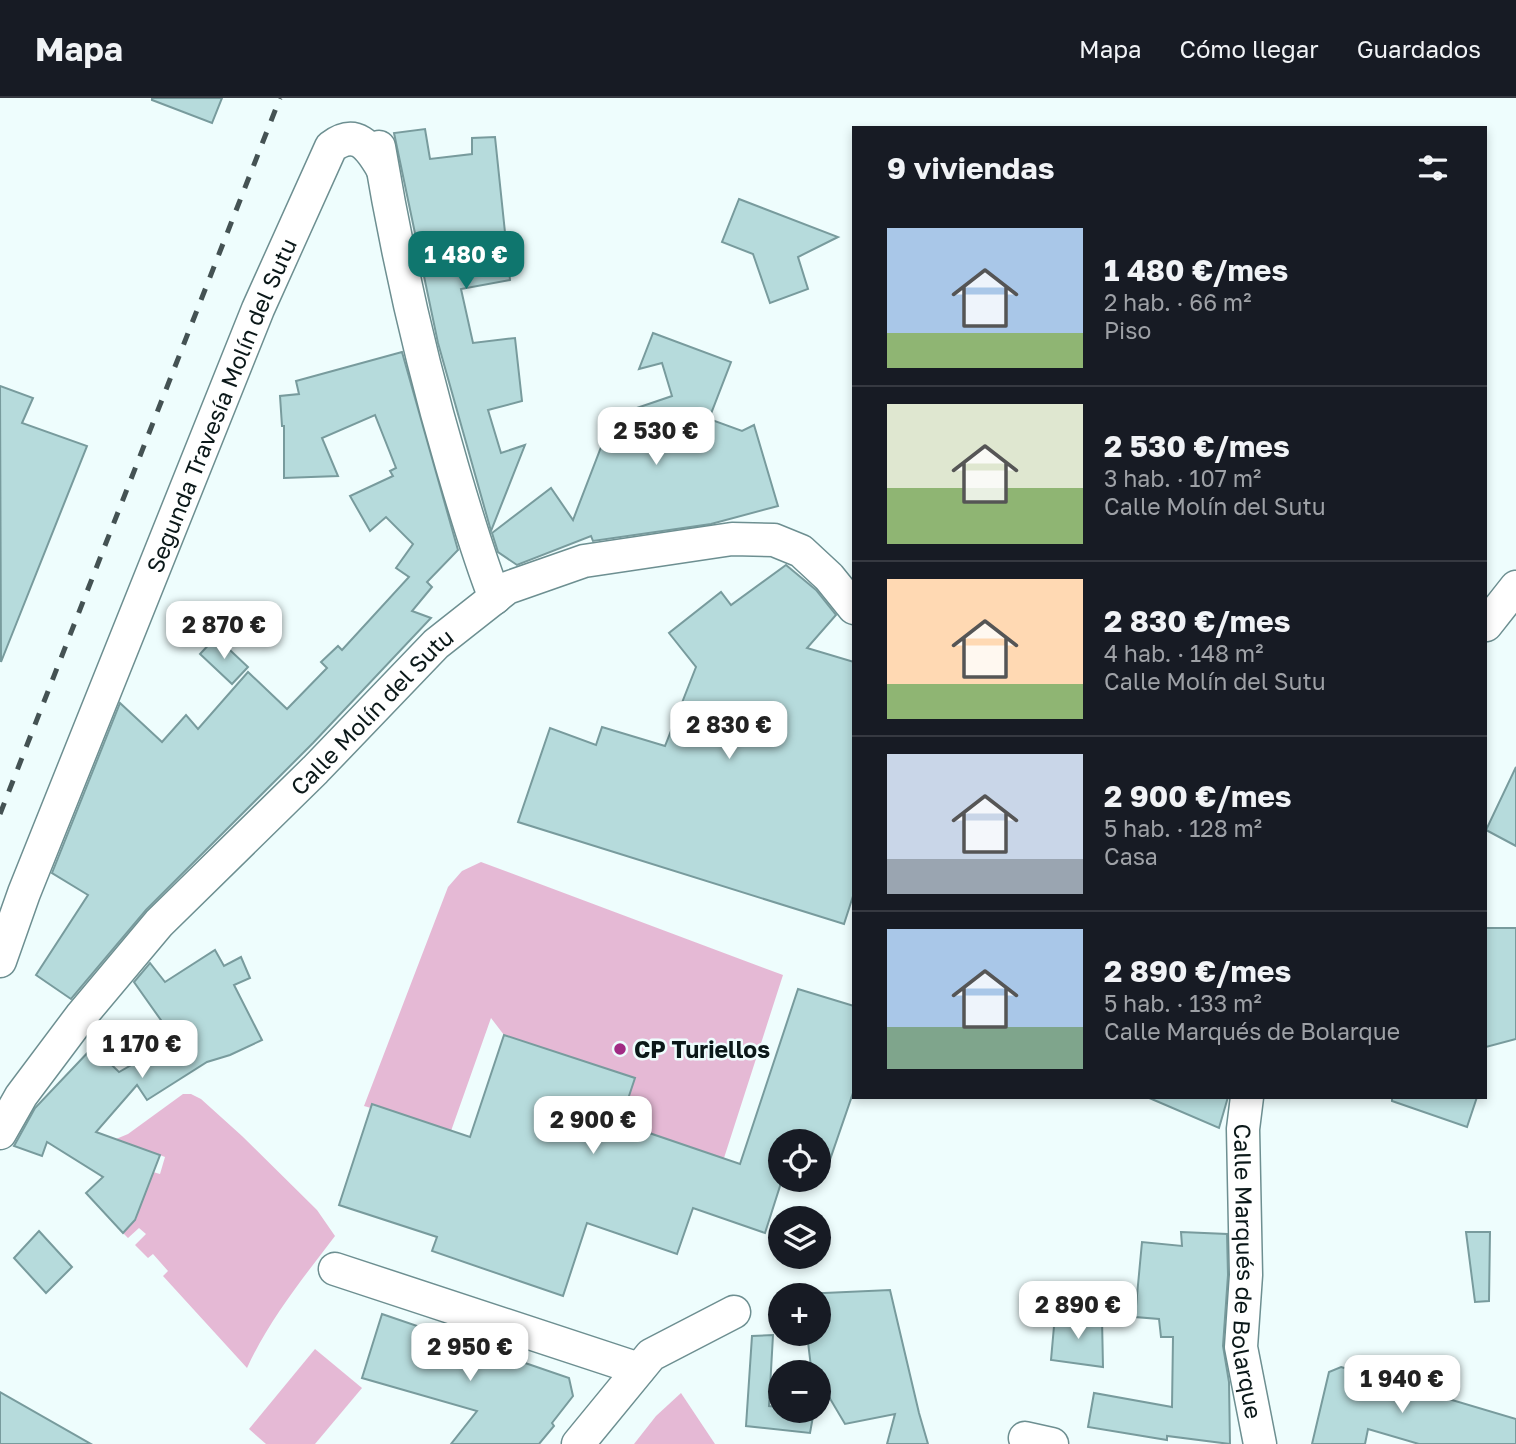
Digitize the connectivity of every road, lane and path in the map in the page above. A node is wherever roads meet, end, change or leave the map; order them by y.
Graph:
1 (1516, 587) edge
2 (495, 598) junction
3 (852, 606) edge
4 (1487, 624) edge
5 (0, 961) edge
6 (1247, 1099) edge
7 (0, 1133) edge
8 (335, 1269) dead end
9 (734, 1312) dead end
10 (639, 1369) junction
11 (578, 1444) edge
12 (1261, 1444) edge

1 - 4 street
2 - 3 street, Calle Molín del Sutu
2 - 5 street, Segunda Travesía Molín del Sutu
2 - 7 street, Calle Molín del Sutu
6 - 12 street, Calle Marqués de Bolarque
8 - 10 street
9 - 10 street
10 - 11 street

